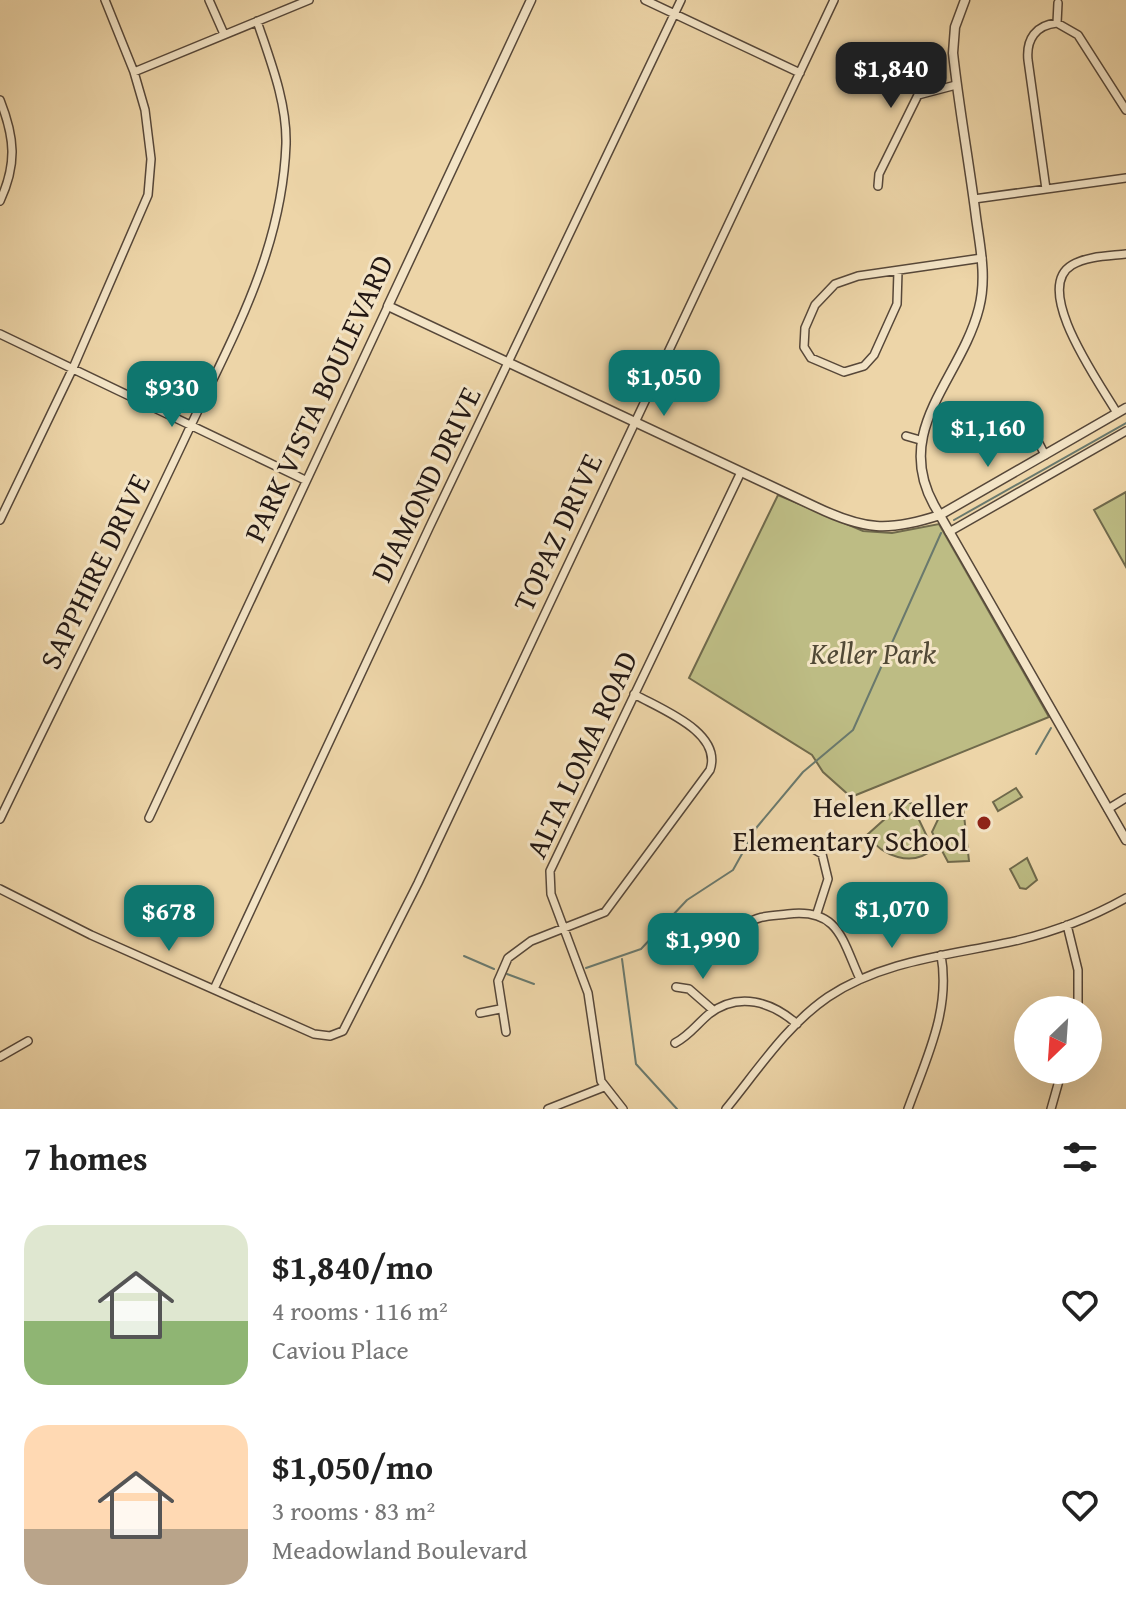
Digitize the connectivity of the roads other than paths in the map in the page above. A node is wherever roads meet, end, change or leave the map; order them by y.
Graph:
1 (105, 0) edge
2 (209, 0) edge
3 (309, 0) edge
4 (531, 0) edge
5 (645, 0) edge
6 (681, 0) edge
7 (834, 0) edge
8 (965, 0) edge
9 (1058, 3) dead end
10 (675, 13) junction
11 (257, 21) junction
12 (1057, 23) junction
13 (224, 34) junction
14 (134, 72) junction
15 (800, 73) junction
16 (956, 85) junction
17 (0, 100) edge
18 (1120, 100) junction
19 (1111, 105) dead end
20 (1126, 110) edge
21 (1126, 178) edge
22 (878, 186) dead end
23 (1046, 189) junction
24 (974, 199) junction
25 (0, 201) edge
26 (1122, 254) edge
27 (982, 258) junction
28 (898, 271) junction
29 (837, 272) dead end
30 (841, 282) junction
31 (388, 306) junction
32 (971, 332) junction
33 (0, 334) edge
34 (982, 336) dead end
35 (804, 347) junction
36 (792, 350) dead end
37 (510, 363) junction
38 (73, 368) junction
39 (1126, 408) edge
40 (1023, 412) dead end
41 (1117, 413) junction
42 (929, 418) junction
43 (635, 422) junction
44 (939, 423) dead end
45 (191, 425) junction
46 (1126, 431) edge
47 (906, 436) dead end
48 (920, 440) junction
49 (1045, 455) junction
50 (741, 472) junction
51 (305, 480) junction
52 (940, 515) junction
53 (0, 520) edge
54 (949, 532) junction
55 (634, 694) junction
56 (1126, 798) edge
57 (1108, 809) junction
58 (149, 818) dead end
59 (0, 819) edge
60 (1126, 840) edge
61 (812, 848) dead end
62 (0, 889) edge
63 (1126, 898) edge
64 (817, 913) junction
65 (745, 925) dead end
66 (1067, 925) junction
67 (563, 928) junction
68 (941, 955) junction
69 (860, 979) junction
70 (676, 987) dead end
71 (214, 989) junction
72 (1078, 996) edge
73 (500, 1009) junction
74 (713, 1010) junction
75 (480, 1013) dead end
76 (797, 1024) junction
77 (506, 1032) dead end
78 (28, 1041) dead end
79 (675, 1043) dead end
80 (0, 1057) edge
81 (1058, 1084) edge
82 (604, 1087) junction
83 (731, 1107) edge
84 (548, 1109) edge
85 (623, 1109) edge
86 (908, 1109) edge
87 (1051, 1109) edge

1 - 14 street
2 - 13 street
3 - 11 street
4 - 31 street, PARK VISTA BOULEVARD
5 - 10 street
6 - 10 street, DIAMOND DRIVE
7 - 15 street, TOPAZ DRIVE
8 - 16 street
9 - 12 street
10 - 15 street
10 - 37 street, DIAMOND DRIVE
11 - 13 street
11 - 45 street, SAPPHIRE DRIVE
12 - 18 street
12 - 23 street
13 - 14 street
14 - 38 street
15 - 43 street, TOPAZ DRIVE
16 - 22 street
16 - 24 street
17 - 25 street
18 - 19 street
18 - 20 street
21 - 23 street
23 - 24 street
24 - 27 street
26 - 41 street
27 - 28 street
27 - 32 street
28 - 30 street
28 - 35 street
29 - 30 street
30 - 35 street
31 - 37 street
31 - 51 street, PARK VISTA BOULEVARD
32 - 34 street
32 - 42 street
33 - 38 street
35 - 36 street
37 - 43 street
37 - 71 street, DIAMOND DRIVE
38 - 45 street
38 - 53 street
39 - 41 street
40 - 49 street
41 - 49 street
42 - 44 street
42 - 48 street
43 - 50 street
43 - 71 street, TOPAZ DRIVE
45 - 51 street
45 - 59 street, SAPPHIRE DRIVE
46 - 54 street
47 - 48 street
48 - 52 street
49 - 52 street
50 - 52 street
50 - 55 street, ALTA LOMA ROAD
51 - 58 street, PARK VISTA BOULEVARD
52 - 54 street
54 - 57 street
55 - 67 street, ALTA LOMA ROAD
55 - 67 street
56 - 57 street
57 - 60 street
61 - 64 street
62 - 71 street
63 - 66 street
64 - 65 street
64 - 69 street
66 - 68 street
66 - 72 street
67 - 73 street
67 - 82 street, ALTA LOMA ROAD
68 - 69 street
68 - 86 street
69 - 76 street
70 - 74 street
73 - 75 street
73 - 77 street
74 - 76 street
74 - 79 street
76 - 83 street
78 - 80 street
81 - 87 street
82 - 84 street
82 - 85 street

